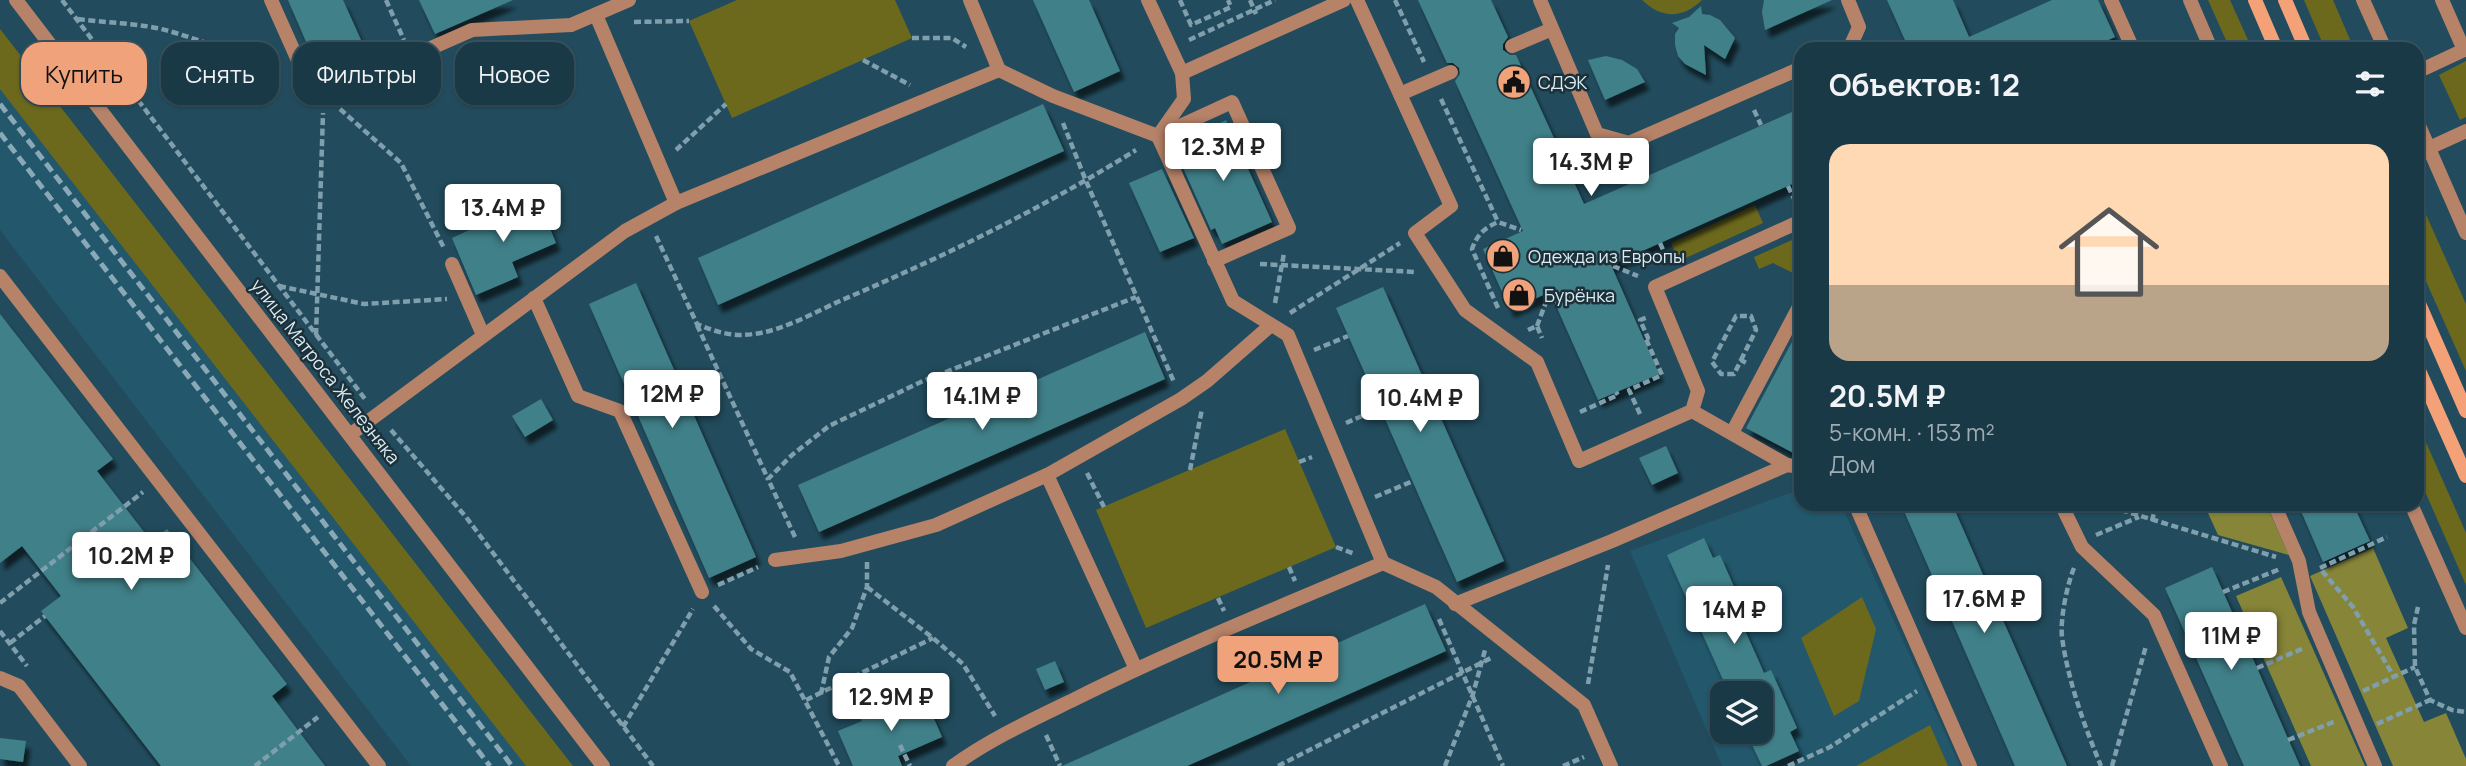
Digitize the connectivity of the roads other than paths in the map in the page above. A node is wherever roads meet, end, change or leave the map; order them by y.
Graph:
1 (16, 0) edge
2 (271, 0) edge
3 (629, 0) edge
4 (971, 0) edge
5 (1148, 0) edge
6 (1343, 0) edge
7 (1357, 0) edge
8 (1540, 0) edge
9 (1848, 0) edge
10 (2111, 0) edge
11 (2190, 0) edge
12 (2255, 0) edge
13 (2285, 0) edge
14 (2363, 0) edge
15 (2442, 0) edge
16 (597, 18) junction
17 (1552, 29) junction
18 (1852, 42) edge
19 (2130, 42) edge
20 (2208, 42) edge
21 (2273, 42) edge
22 (2303, 42) edge
23 (2382, 42) edge
24 (1512, 46) dead end
25 (2465, 50) edge
26 (999, 69) junction
27 (2424, 69) edge
28 (1794, 71) edge
29 (1451, 72) dead end
30 (1182, 73) junction
31 (1400, 94) junction
32 (2466, 131) edge
33 (1158, 136) junction
34 (2424, 138) edge
35 (2428, 148) junction
36 (676, 202) junction
37 (1794, 224) edge
38 (2466, 233) edge
39 (1214, 261) junction
40 (452, 264) road end
41 (0, 276) edge
42 (534, 298) junction
43 (2424, 315) edge
44 (1794, 316) edge
45 (1271, 325) junction
46 (483, 335) junction
47 (2424, 382) edge
48 (1692, 411) junction
49 (2466, 411) edge
50 (1732, 433) junction
51 (351, 434) junction
52 (1794, 466) edge
53 (1047, 475) junction
54 (2466, 476) edge
55 (1858, 511) edge
56 (2064, 511) edge
57 (2276, 511) edge
58 (2414, 511) edge
59 (775, 559) road end
60 (1383, 563) junction
61 (702, 592) road end
62 (1455, 604) junction
63 (2466, 628) edge
64 (1136, 669) junction
65 (0, 678) edge
66 (80, 766) edge
67 (379, 766) edge
68 (603, 766) edge
69 (953, 766) edge
70 (1611, 766) edge
71 (1970, 766) edge
72 (2221, 766) edge
73 (2375, 766) edge

1 - 51 street, улица Матроса Железняка
2 - 16 street
3 - 16 street
4 - 26 street
5 - 30 street
6 - 30 street
7 - 31 street
8 - 17 street
9 - 18 street
10 - 19 street
11 - 20 street
12 - 21 main road
13 - 22 main road
14 - 23 street
15 - 25 street
16 - 36 street
17 - 24 street
17 - 28 street
25 - 27 street
26 - 33 street
26 - 36 street
29 - 31 street
30 - 33 street
31 - 48 street
32 - 35 street
33 - 39 street
33 - 39 street
34 - 35 street
35 - 38 street
36 - 42 street
37 - 48 street
39 - 45 street
40 - 46 street
41 - 67 street
42 - 46 street
42 - 61 street
43 - 49 main road
44 - 50 street
45 - 53 street
45 - 60 street
46 - 51 street
47 - 54 main road
48 - 50 street
50 - 52 street
51 - 68 street, улица Матроса Железняка
52 - 62 street
53 - 59 street
53 - 64 street
55 - 71 street
56 - 72 street
57 - 73 street
58 - 63 street
60 - 62 street
60 - 64 street
62 - 70 street
64 - 69 street
65 - 66 street

